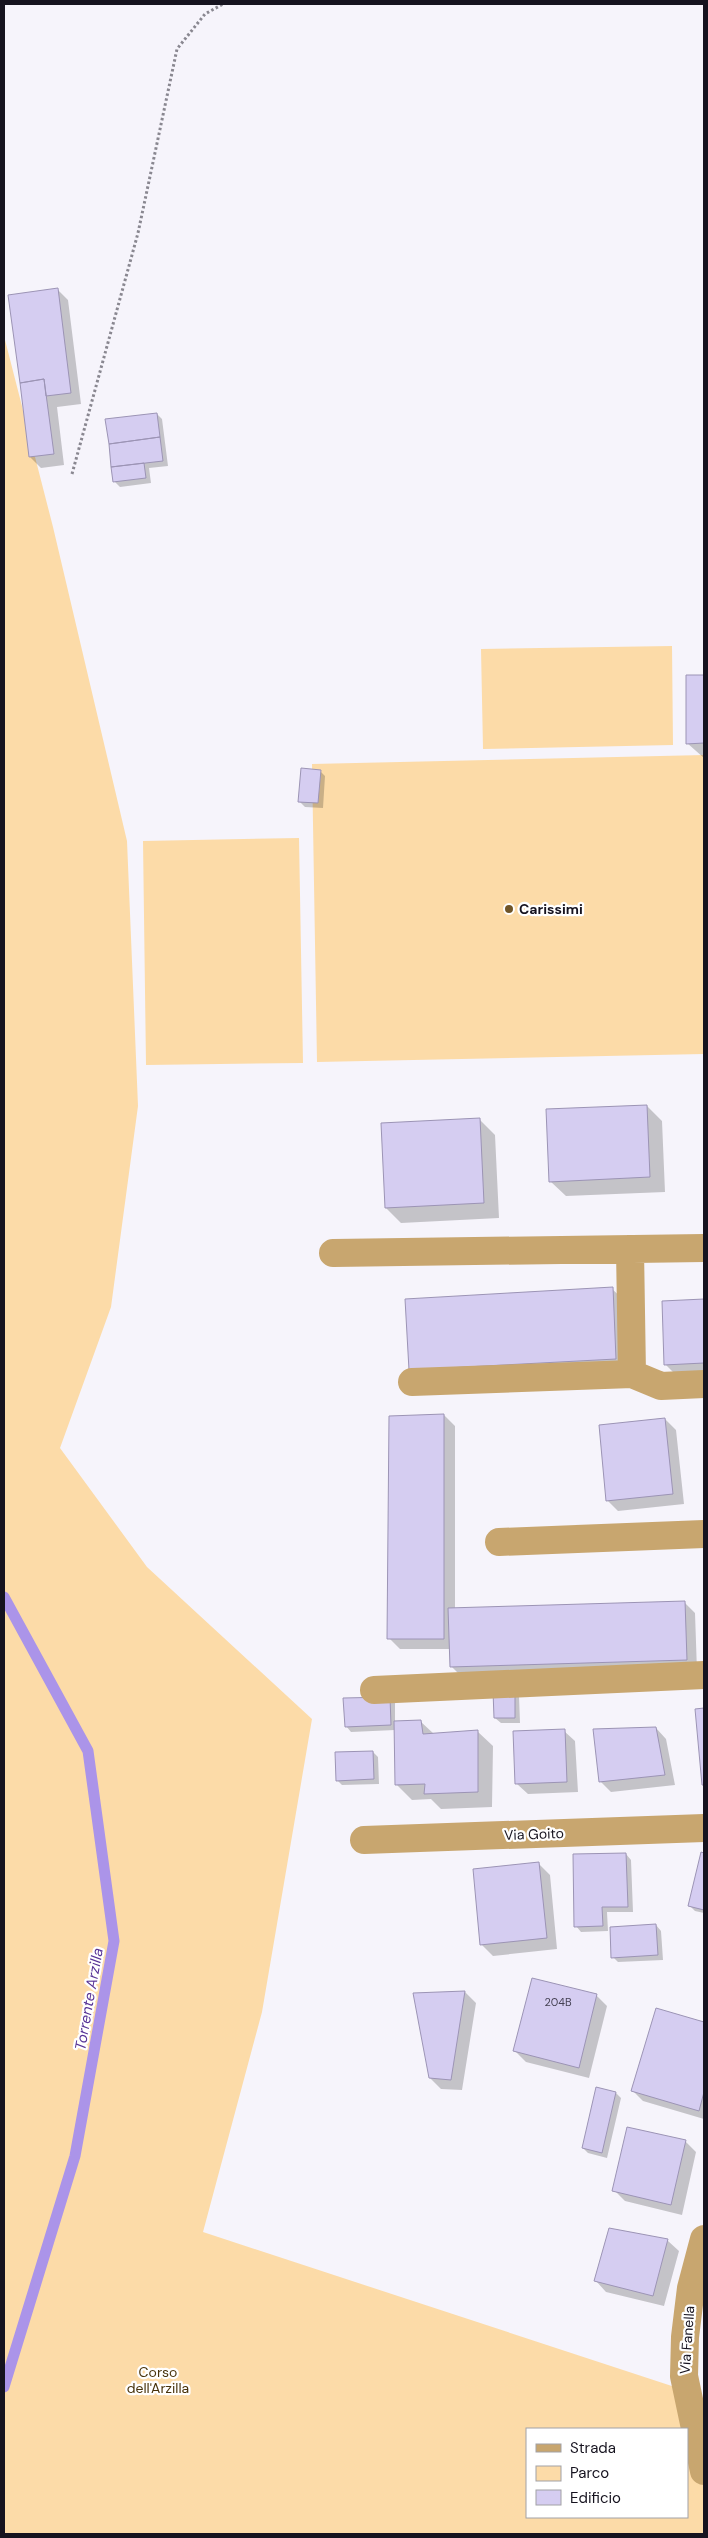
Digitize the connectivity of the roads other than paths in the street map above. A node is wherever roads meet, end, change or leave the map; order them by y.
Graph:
1 (704, 1248) edge
2 (630, 1249) junction
3 (333, 1253) dead end
4 (632, 1374) junction
5 (412, 1382) dead end
6 (704, 1384) edge
7 (704, 1534) edge
8 (499, 1542) dead end
9 (704, 1675) edge
10 (374, 1690) dead end
11 (704, 1828) edge
12 (364, 1840) dead end
13 (704, 2239) edge
14 (694, 2377) edge
15 (704, 2471) edge

1 - 2 street
2 - 3 street
2 - 4 street
4 - 5 street
4 - 6 street
7 - 8 street
9 - 10 street
11 - 12 street, Via Goito
13 - 14 street, Via Fanella
14 - 15 street, Via Fanella

